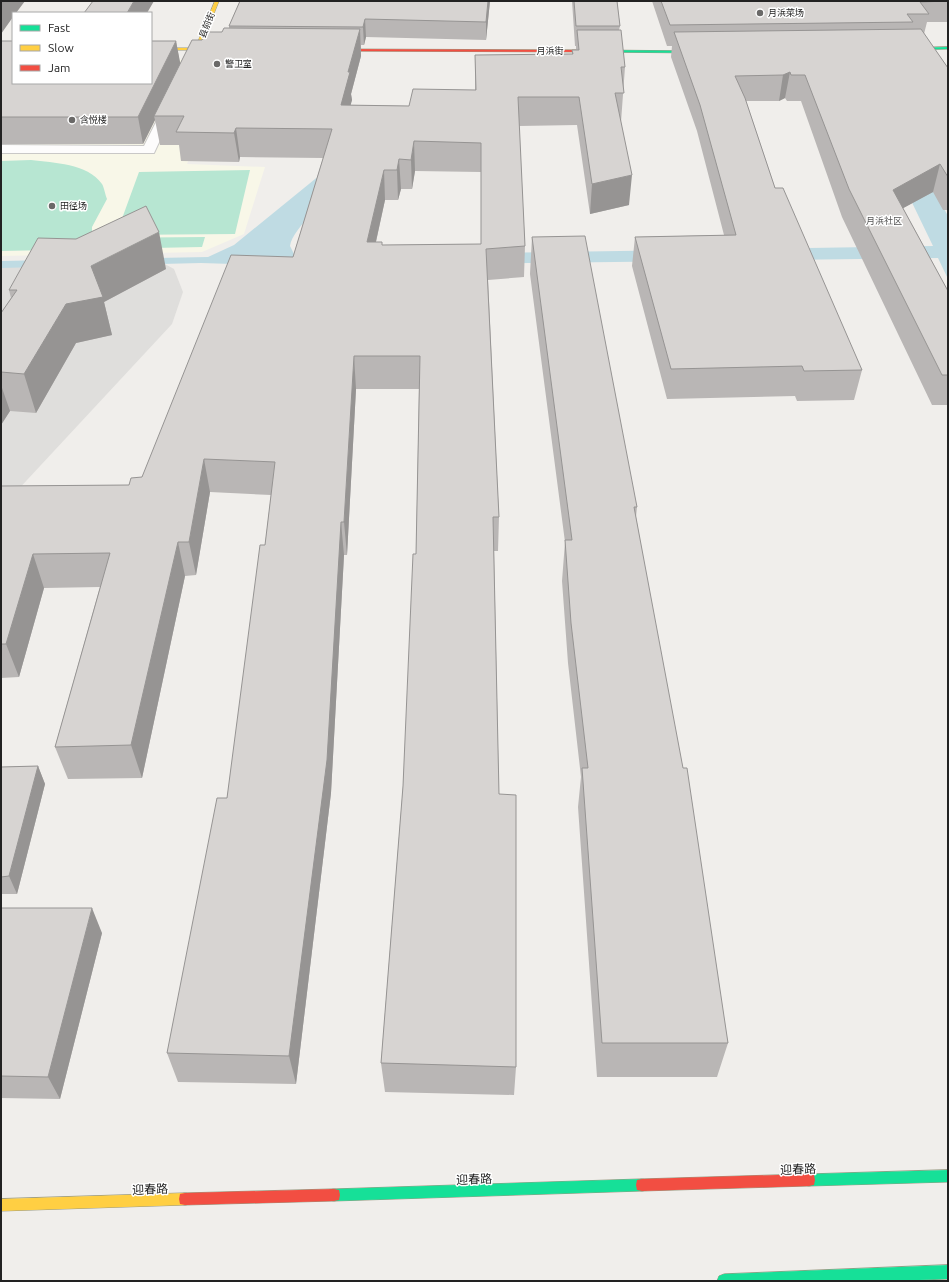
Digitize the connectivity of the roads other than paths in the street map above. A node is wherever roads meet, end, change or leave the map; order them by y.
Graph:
1 (217, 1) edge
2 (948, 48) edge
3 (152, 49) edge
4 (197, 49) junction
5 (229, 49) edge
6 (895, 49) edge
7 (324, 50) edge
8 (710, 52) edge
9 (191, 62) edge
10 (175, 96) edge
11 (1, 149) edge
12 (948, 1176) edge
13 (1, 1206) edge
14 (948, 1272) edge
15 (724, 1281) edge

1 - 4 street, 县前街
2 - 6 street
3 - 4 street
4 - 5 street
4 - 9 lane
7 - 8 street, 月浜街
10 - 11 lane
12 - 13 street, 迎春路
14 - 15 street

